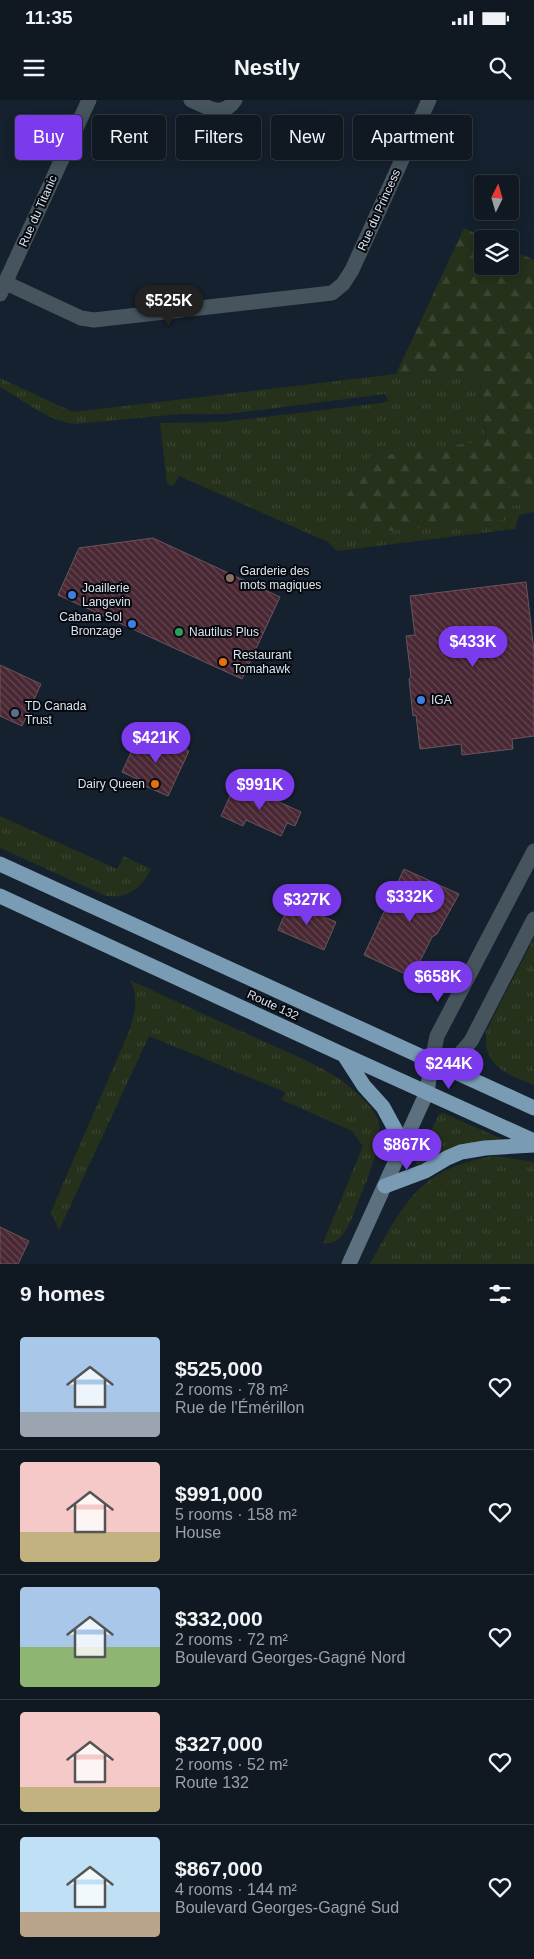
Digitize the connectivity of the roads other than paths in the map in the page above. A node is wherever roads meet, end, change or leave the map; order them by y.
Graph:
1 (89, 100) edge
2 (191, 100) edge
3 (235, 100) edge
4 (429, 100) edge
5 (3, 288) edge
6 (534, 851) edge
7 (0, 864) edge
8 (0, 896) edge
9 (534, 919) edge
10 (344, 1055) junction
11 (432, 1060) junction
12 (448, 1068) junction
13 (427, 1092) junction
14 (534, 1108) edge
15 (534, 1141) edge
16 (403, 1144) junction
17 (534, 1145) edge
18 (385, 1186) junction
19 (349, 1264) edge

1 - 5 street, Rue du Titanic
2 - 3 street
4 - 5 street, Rue du Princess
6 - 11 street
7 - 11 highway, Route 132
8 - 10 highway, Route 132
9 - 12 street
10 - 13 highway, Route 132
10 - 16 highway
11 - 12 highway, Route 132
11 - 13 street
12 - 13 street
12 - 14 highway, Route 132
13 - 15 highway, Route 132
13 - 16 street
16 - 18 street
17 - 18 highway
18 - 19 street

